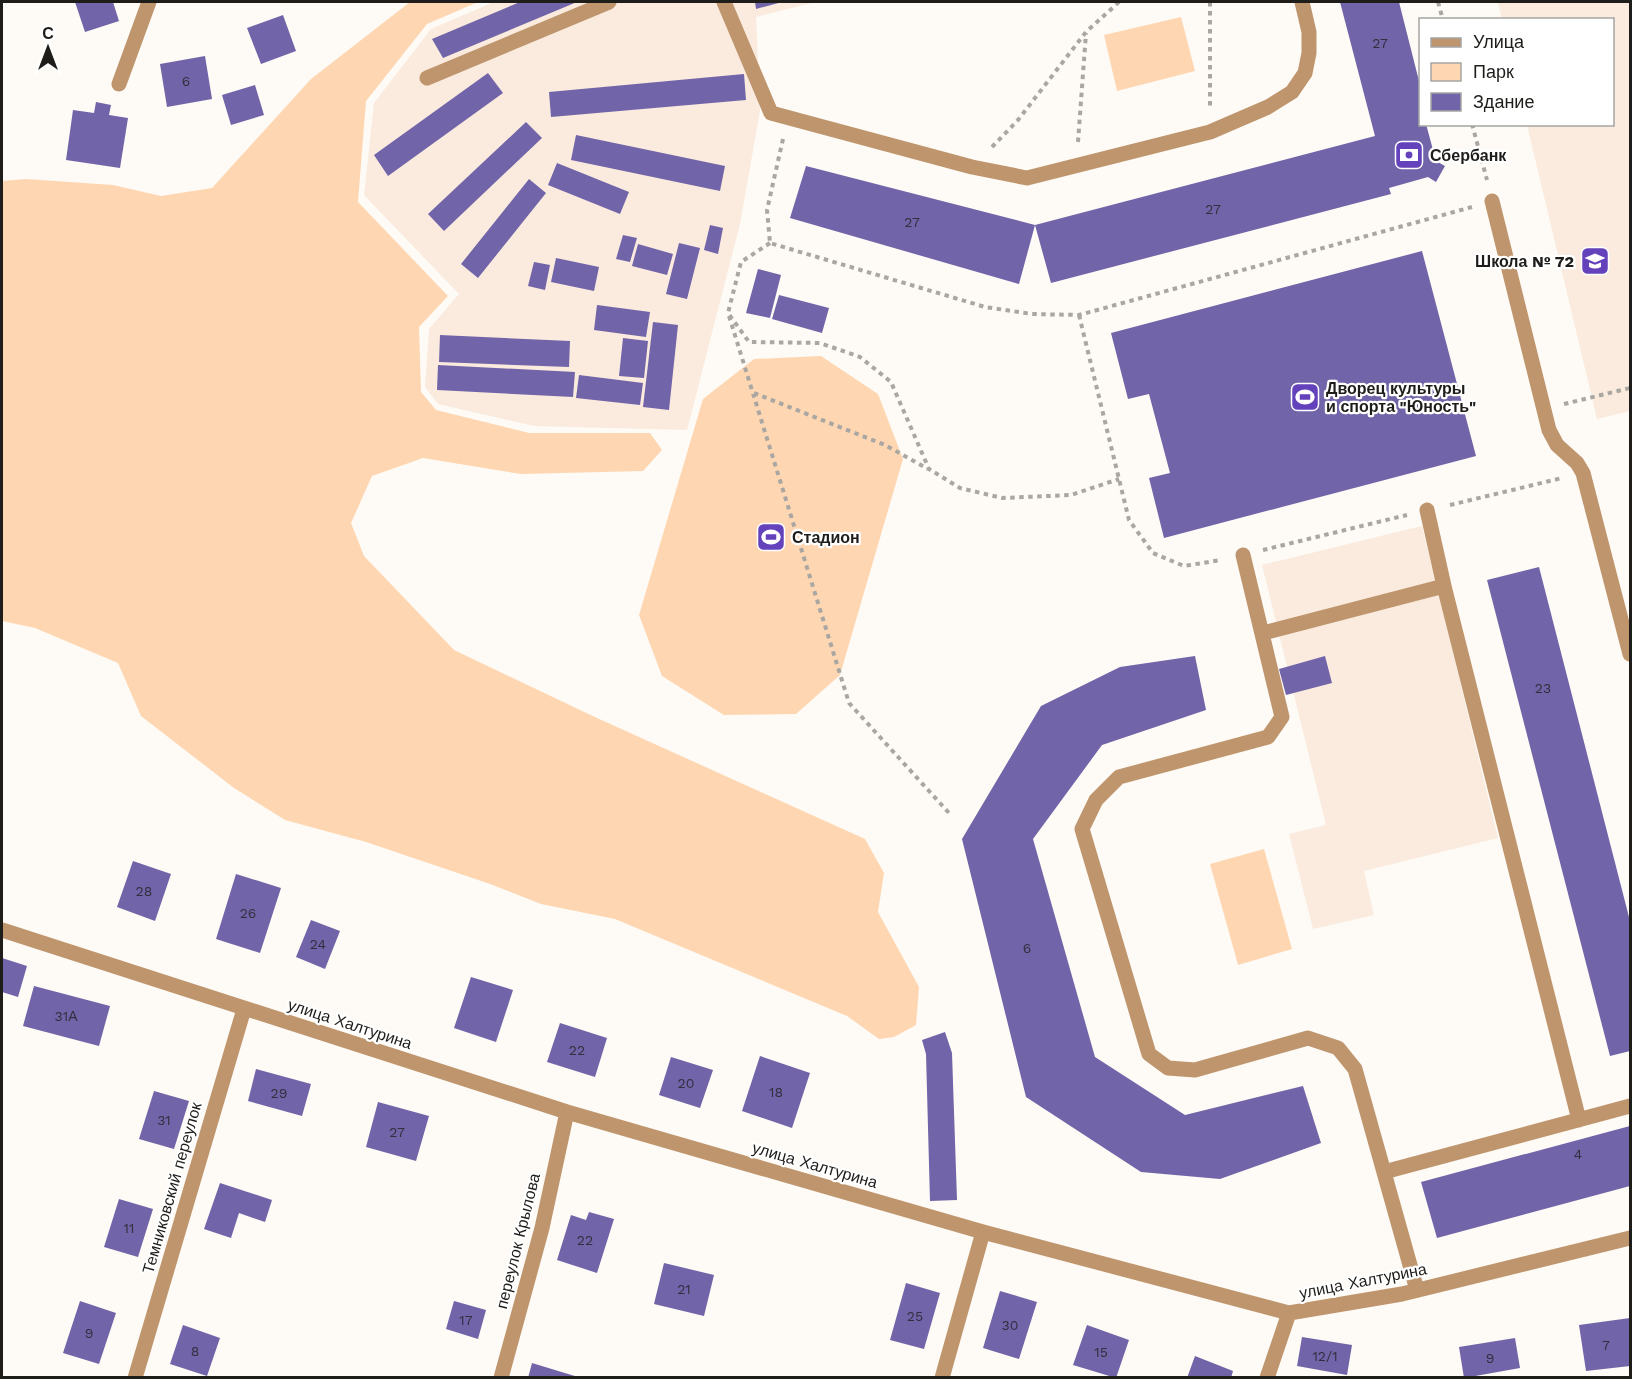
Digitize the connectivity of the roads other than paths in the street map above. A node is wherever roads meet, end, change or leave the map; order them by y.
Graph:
1 (149, 2) edge
2 (609, 2) edge
3 (724, 2) edge
4 (1302, 2) edge
5 (427, 78) dead end
6 (119, 84) dead end
7 (1492, 201) road end
8 (1427, 510) road end
9 (1243, 555) road end
10 (1444, 585) junction
11 (1263, 633) junction
12 (1630, 654) edge
13 (2, 930) edge
14 (244, 1009) junction
15 (1630, 1106) edge
16 (567, 1112) junction
17 (1580, 1120) junction
18 (1384, 1172) junction
19 (983, 1232) junction
20 (1630, 1238) edge
21 (1417, 1290) junction
22 (1289, 1313) junction
23 (135, 1377) edge
24 (501, 1377) edge
25 (942, 1377) edge
26 (1267, 1377) edge

1 - 6 street
2 - 5 street
3 - 4 street
7 - 12 street
8 - 10 street
9 - 11 street
10 - 11 street
10 - 17 street
11 - 18 street
13 - 14 street, улица Халтурина
14 - 16 street, улица Халтурина
14 - 23 street, Темниковский переулок
15 - 17 street
16 - 19 street, улица Халтурина
16 - 24 street, переулок Крылова
17 - 18 street
18 - 21 street
19 - 22 street, улица Халтурина
19 - 25 street
20 - 21 street, улица Халтурина
21 - 22 street, улица Халтурина
22 - 26 street

